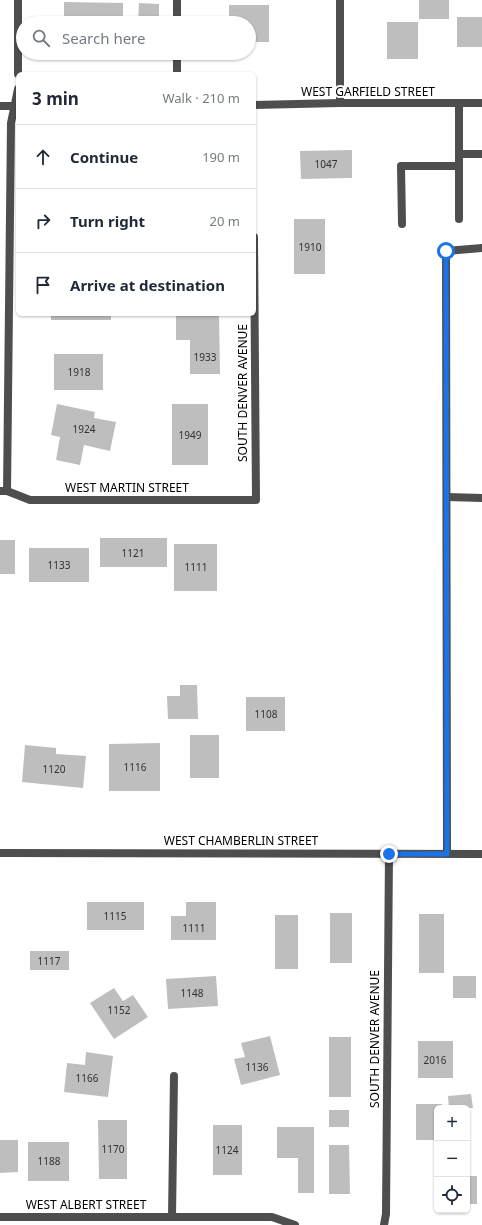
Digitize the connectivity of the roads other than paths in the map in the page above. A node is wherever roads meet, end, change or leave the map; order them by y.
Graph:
1 (18, 0) edge
2 (177, 0) edge
3 (340, 0) edge
4 (18, 16) edge
5 (177, 16) edge
6 (18, 60) edge
7 (177, 60) edge
8 (18, 72) edge
9 (177, 72) edge
10 (340, 103) junction
11 (482, 103) edge
12 (459, 104) junction
13 (256, 105) edge
14 (0, 106) edge
15 (16, 106) edge
16 (459, 154) junction
17 (482, 154) edge
18 (459, 166) junction
19 (459, 219) dead end
20 (402, 224) dead end
21 (482, 248) edge
22 (255, 316) edge
23 (4, 491) edge
24 (447, 497) junction
25 (482, 498) edge
26 (256, 500) joint
27 (0, 852) edge
28 (389, 854) junction
29 (447, 854) junction
30 (482, 854) edge
31 (174, 1076) dead end
32 (0, 1217) edge
33 (172, 1217) junction
34 (295, 1225) edge
35 (384, 1225) edge

1 - 4 street
2 - 5 street
3 - 10 street
6 - 8 street
7 - 9 street
10 - 12 street, WEST GARFIELD STREET
10 - 13 street, WEST GARFIELD STREET
11 - 12 street, WEST GARFIELD STREET
12 - 16 street
14 - 15 street
15 - 23 street
16 - 17 street
16 - 18 street
18 - 19 street
18 - 20 street
21 - 24 street
22 - 26 street, SOUTH DENVER AVENUE
23 - 26 street, WEST MARTIN STREET
24 - 25 street
24 - 29 street
27 - 28 street, WEST CHAMBERLIN STREET
28 - 29 street, WEST CHAMBERLIN STREET
28 - 35 street, SOUTH DENVER AVENUE
29 - 30 street, WEST CHAMBERLIN STREET
31 - 33 street
32 - 33 street, WEST ALBERT STREET
33 - 34 street, WEST ALBERT STREET

